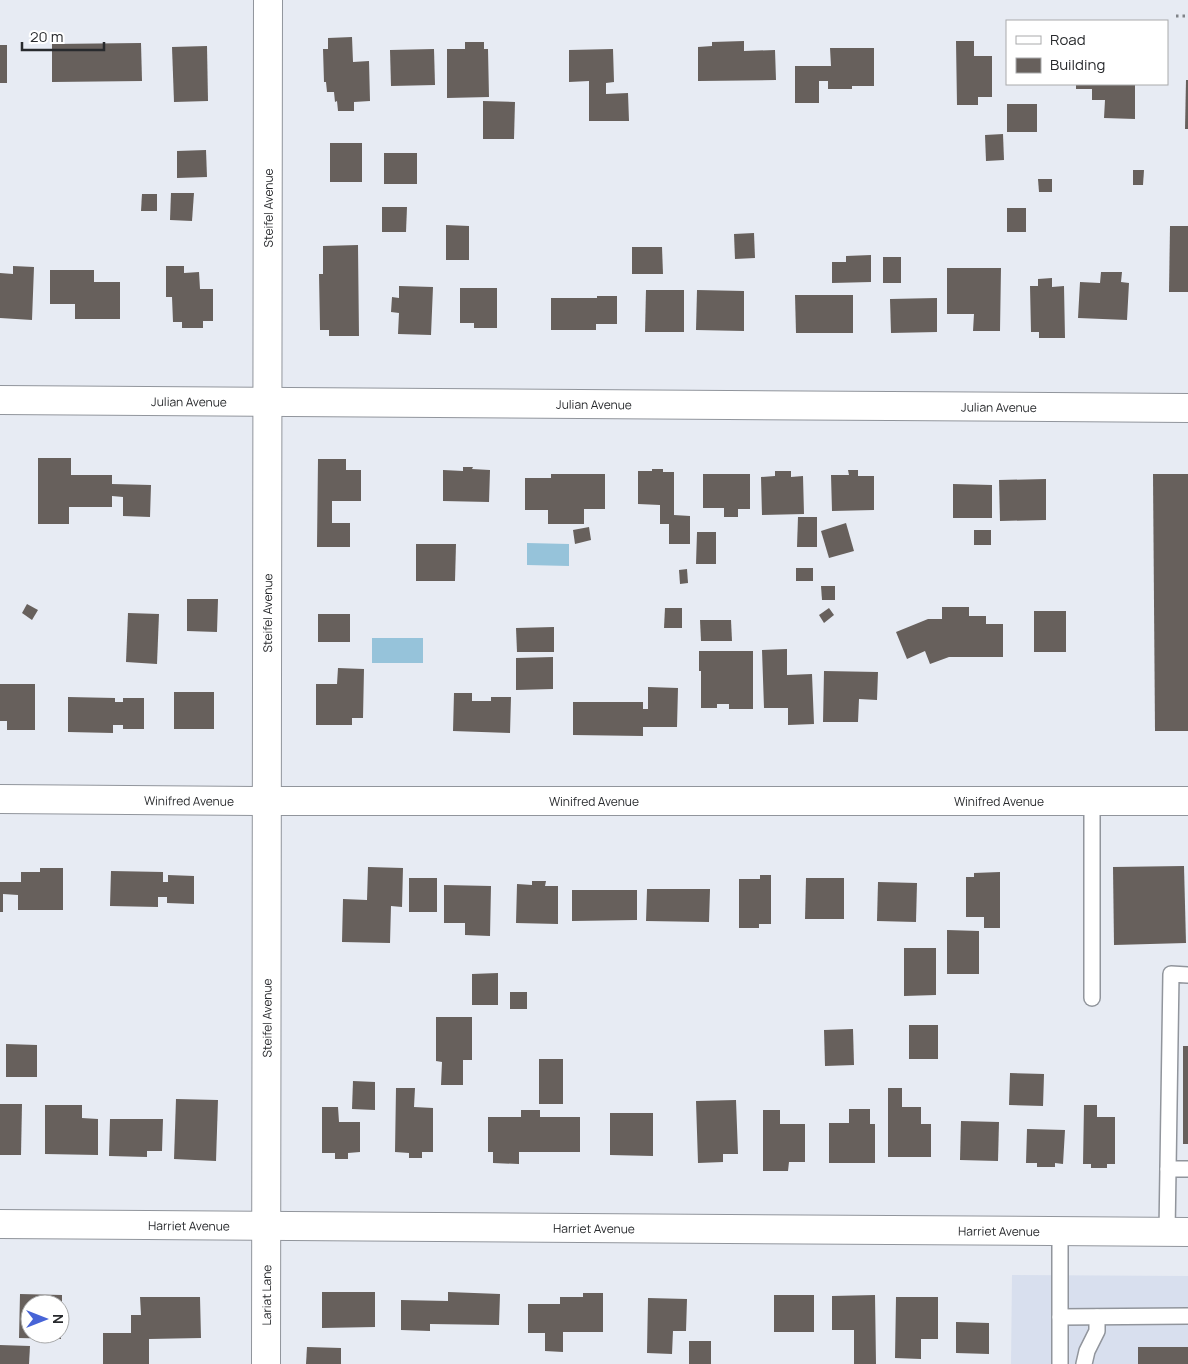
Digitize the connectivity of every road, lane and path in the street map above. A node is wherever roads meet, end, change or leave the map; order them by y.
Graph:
1 (268, 0) edge
2 (1176, 16) dead end
3 (1188, 16) edge
4 (0, 400) edge
5 (267, 402) junction
6 (1188, 408) edge
7 (0, 799) edge
8 (266, 801) junction
9 (1092, 802) junction
10 (1188, 802) edge
11 (1188, 975) edge
12 (1092, 998) dead end
13 (1168, 1169) junction
14 (1188, 1169) edge
15 (0, 1224) edge
16 (266, 1226) junction
17 (1060, 1232) junction
18 (1178, 1232) edge
19 (1098, 1316) junction
20 (1188, 1316) edge
21 (1060, 1317) junction
22 (266, 1364) edge
23 (1060, 1364) edge
24 (1084, 1364) edge

1 - 5 street, Steifel Avenue
2 - 3 path
4 - 5 street, Julian Avenue
5 - 6 street, Julian Avenue
5 - 8 street, Steifel Avenue
7 - 8 street, Winifred Avenue
8 - 9 street, Winifred Avenue
8 - 16 street, Steifel Avenue
9 - 10 street, Winifred Avenue
9 - 12 lane
11 - 13 lane
13 - 14 lane
13 - 18 lane
15 - 16 street, Harriet Avenue
16 - 17 street, Harriet Avenue
16 - 22 street, Lariat Lane
17 - 18 street, Harriet Avenue
17 - 21 lane
19 - 20 lane
19 - 21 lane
19 - 24 lane
21 - 23 lane

